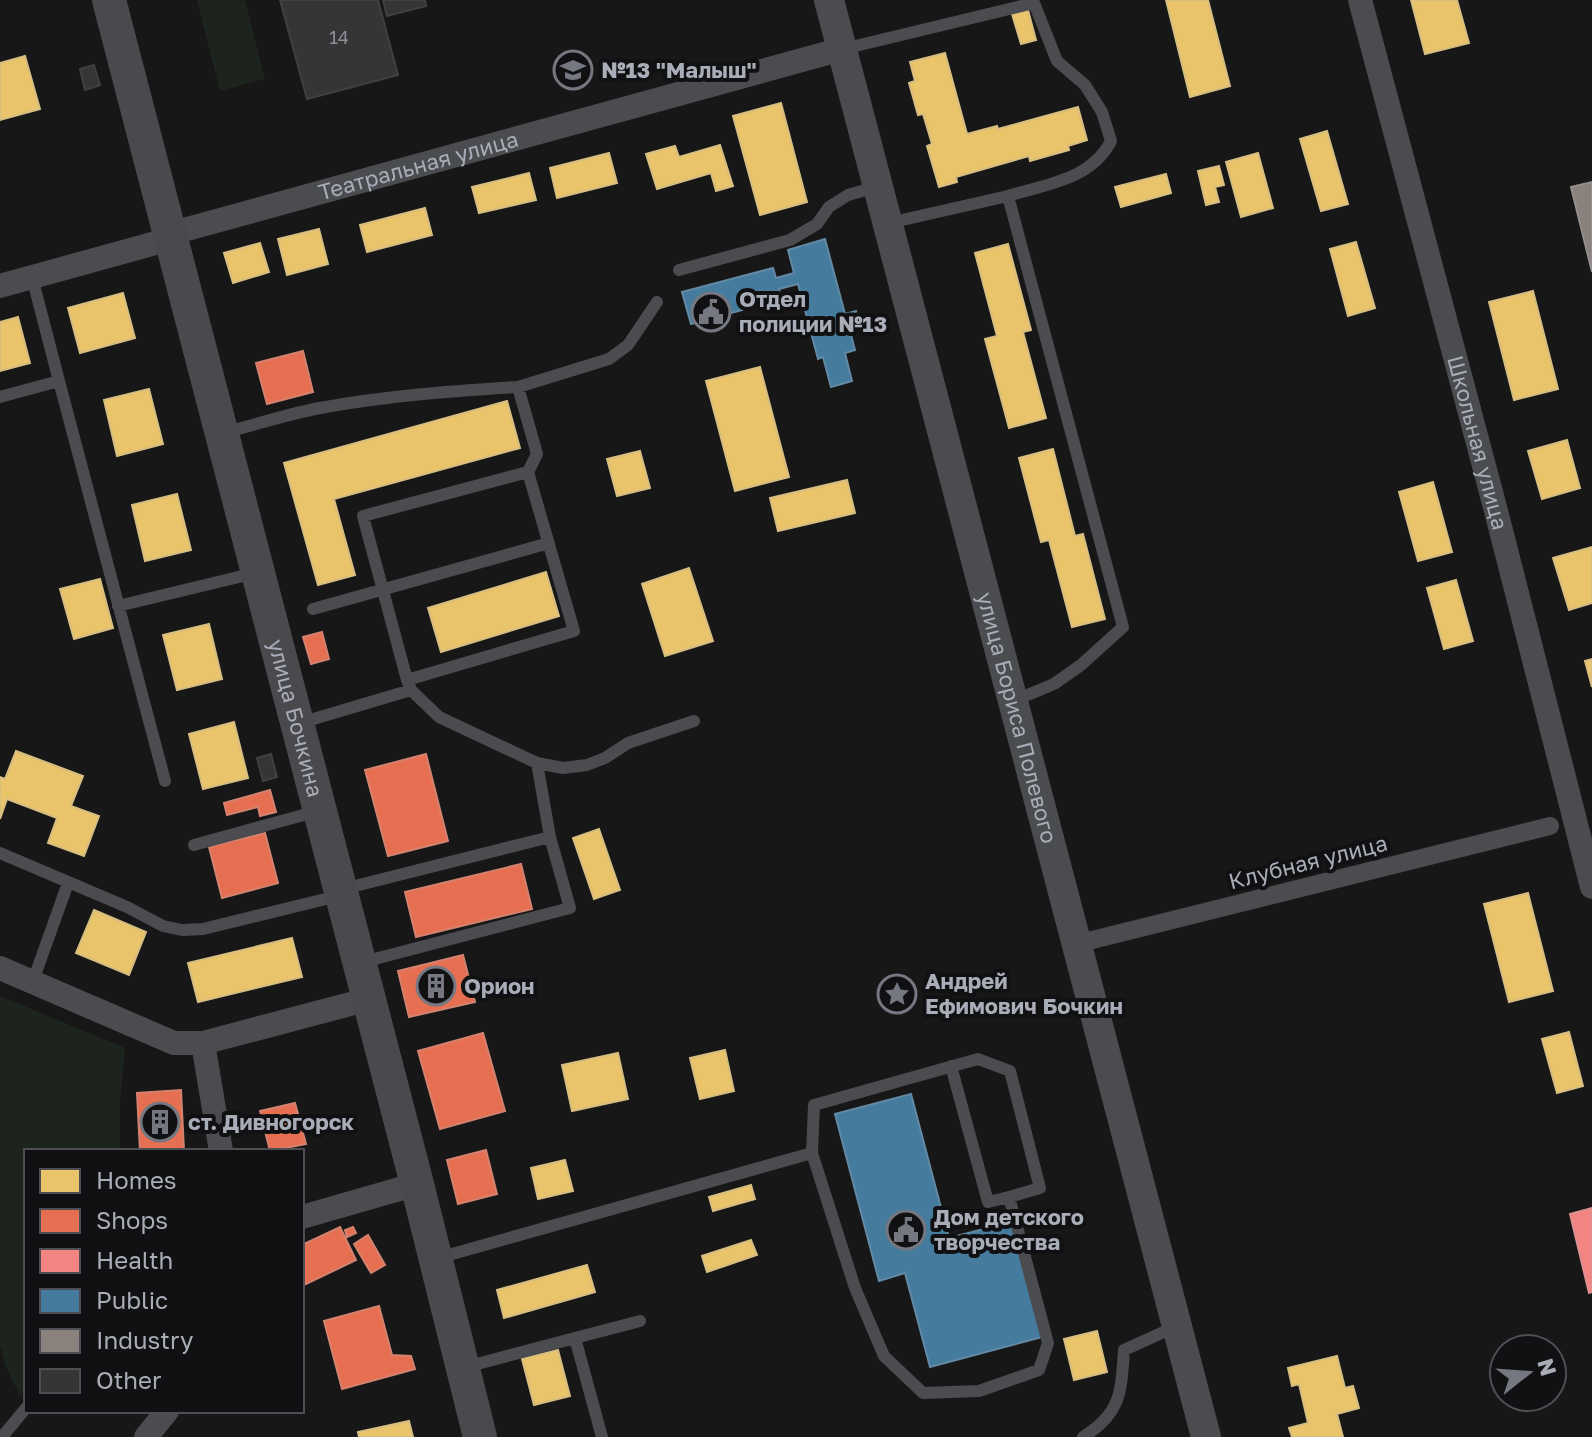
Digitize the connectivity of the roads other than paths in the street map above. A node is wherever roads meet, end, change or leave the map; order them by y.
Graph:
1 (109, 0) edge
2 (829, 0) edge
3 (1360, 0) edge
4 (842, 49) junction
5 (879, 187) junction
6 (1008, 196) junction
7 (889, 223) junction
8 (170, 236) junction
9 (679, 270) dead end
10 (32, 277) junction
11 (0, 286) edge
12 (657, 302) dead end
13 (59, 381) junction
14 (518, 387) junction
15 (0, 397) edge
16 (221, 433) junction
17 (528, 472) junction
18 (549, 543) junction
19 (257, 572) junction
20 (382, 590) junction
21 (118, 606) junction
22 (313, 609) dead end
23 (409, 685) junction
24 (1013, 701) junction
25 (694, 721) dead end
26 (297, 724) junction
27 (537, 763) junction
28 (165, 781) dead end
29 (320, 811) junction
30 (1550, 826) dead end
31 (550, 837) junction
32 (194, 845) dead end
33 (0, 853) edge
34 (68, 883) junction
35 (1592, 887) edge
36 (341, 892) junction
37 (1076, 944) junction
38 (359, 963) junction
39 (0, 968) edge
40 (33, 981) junction
41 (369, 999) junction
42 (203, 1043) junction
43 (951, 1066) junction
44 (221, 1149) edge
45 (812, 1153) junction
46 (417, 1184) junction
47 (1009, 1197) junction
48 (304, 1216) edge
49 (435, 1259) junction
50 (640, 1321) dead end
51 (1177, 1326) junction
52 (575, 1338) junction
53 (462, 1368) junction
54 (24, 1410) edge
55 (2, 1437) edge
56 (480, 1437) edge
57 (602, 1437) edge
58 (1083, 1437) edge
59 (1206, 1437) edge

1 - 8 main road, улица Бочкина
2 - 4 street, улица Бориса Полевого
3 - 35 street, Школьная улица
4 - 5 street, улица Бориса Полевого
4 - 6 lane
4 - 8 street, Театральная улица
5 - 7 street, улица Бориса Полевого
5 - 9 lane
6 - 7 lane
6 - 24 lane
7 - 24 street, улица Бориса Полевого
8 - 10 street, Театральная улица
8 - 16 main road, улица Бочкина
10 - 11 street, Театральная улица
10 - 13 lane
12 - 14 lane
13 - 15 lane
13 - 21 lane
14 - 16 lane
14 - 17 lane
16 - 19 main road, улица Бочкина
17 - 18 lane
17 - 20 lane
18 - 20 lane
18 - 23 lane
19 - 21 lane
19 - 26 main road, улица Бочкина
20 - 22 lane
20 - 23 lane
21 - 28 lane
23 - 26 lane
23 - 27 lane
24 - 37 street, улица Бориса Полевого
25 - 27 lane
26 - 29 main road, улица Бочкина
27 - 31 lane
29 - 32 lane
29 - 36 main road, улица Бочкина
30 - 37 street, Клубная улица
31 - 36 lane
31 - 38 lane
33 - 34 lane
34 - 36 lane
34 - 40 lane
36 - 38 main road, улица Бочкина
37 - 51 street, улица Бориса Полевого
38 - 41 main road, улица Бочкина
39 - 40 street
40 - 42 street
41 - 42 street
41 - 46 main road, улица Бочкина
42 - 44 street
43 - 45 lane
43 - 47 lane
43 - 47 lane
45 - 47 lane
45 - 49 lane
46 - 48 street
46 - 49 main road, улица Бочкина
49 - 53 main road, улица Бочкина
50 - 52 lane
51 - 58 lane
51 - 59 street, улица Бориса Полевого
52 - 53 lane
52 - 57 lane
53 - 56 main road, улица Бочкина
54 - 55 lane

